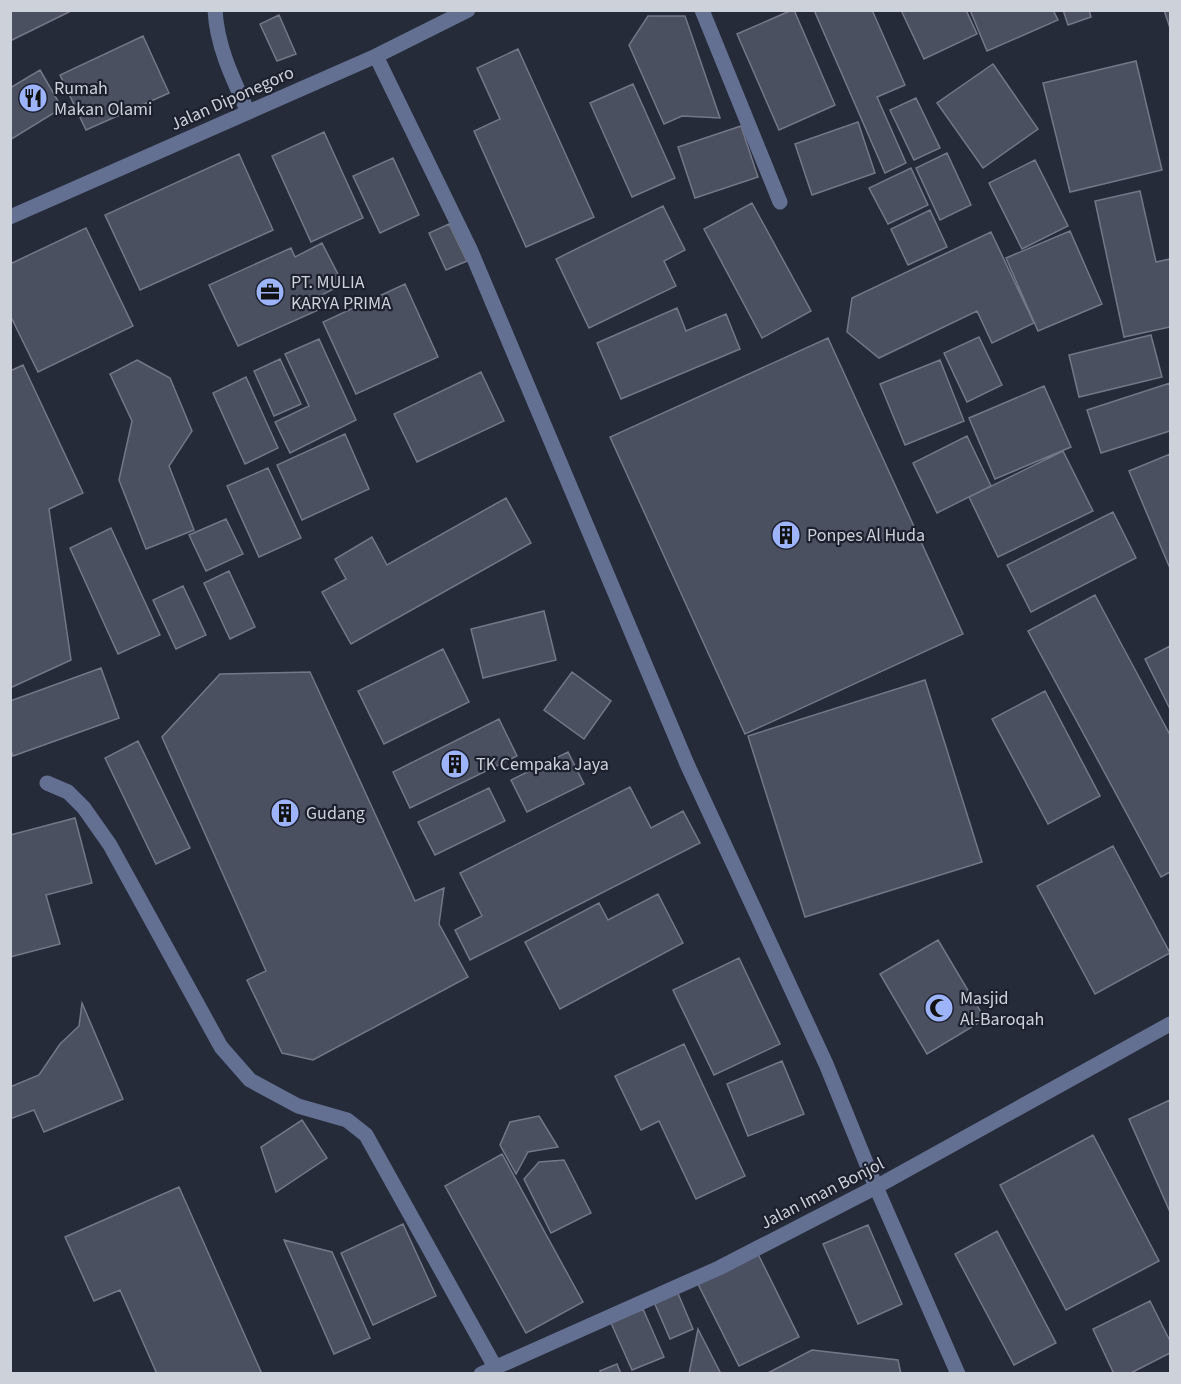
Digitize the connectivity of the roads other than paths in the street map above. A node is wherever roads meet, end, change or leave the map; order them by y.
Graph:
1 (215, 10) edge
2 (468, 10) edge
3 (702, 10) edge
4 (376, 56) junction
5 (248, 112) junction
6 (780, 202) dead end
7 (10, 218) edge
8 (47, 783) dead end
9 (1170, 1024) edge
10 (876, 1188) junction
11 (488, 1370) edge
12 (958, 1374) edge

1 - 5 street
2 - 4 street, Jalan Diponegoro
3 - 6 street
4 - 5 street, Jalan Diponegoro
4 - 10 street
5 - 7 street, Jalan Diponegoro
8 - 11 street
9 - 10 street, Jalan Iman Bonjol
10 - 11 street, Jalan Iman Bonjol
10 - 12 street

